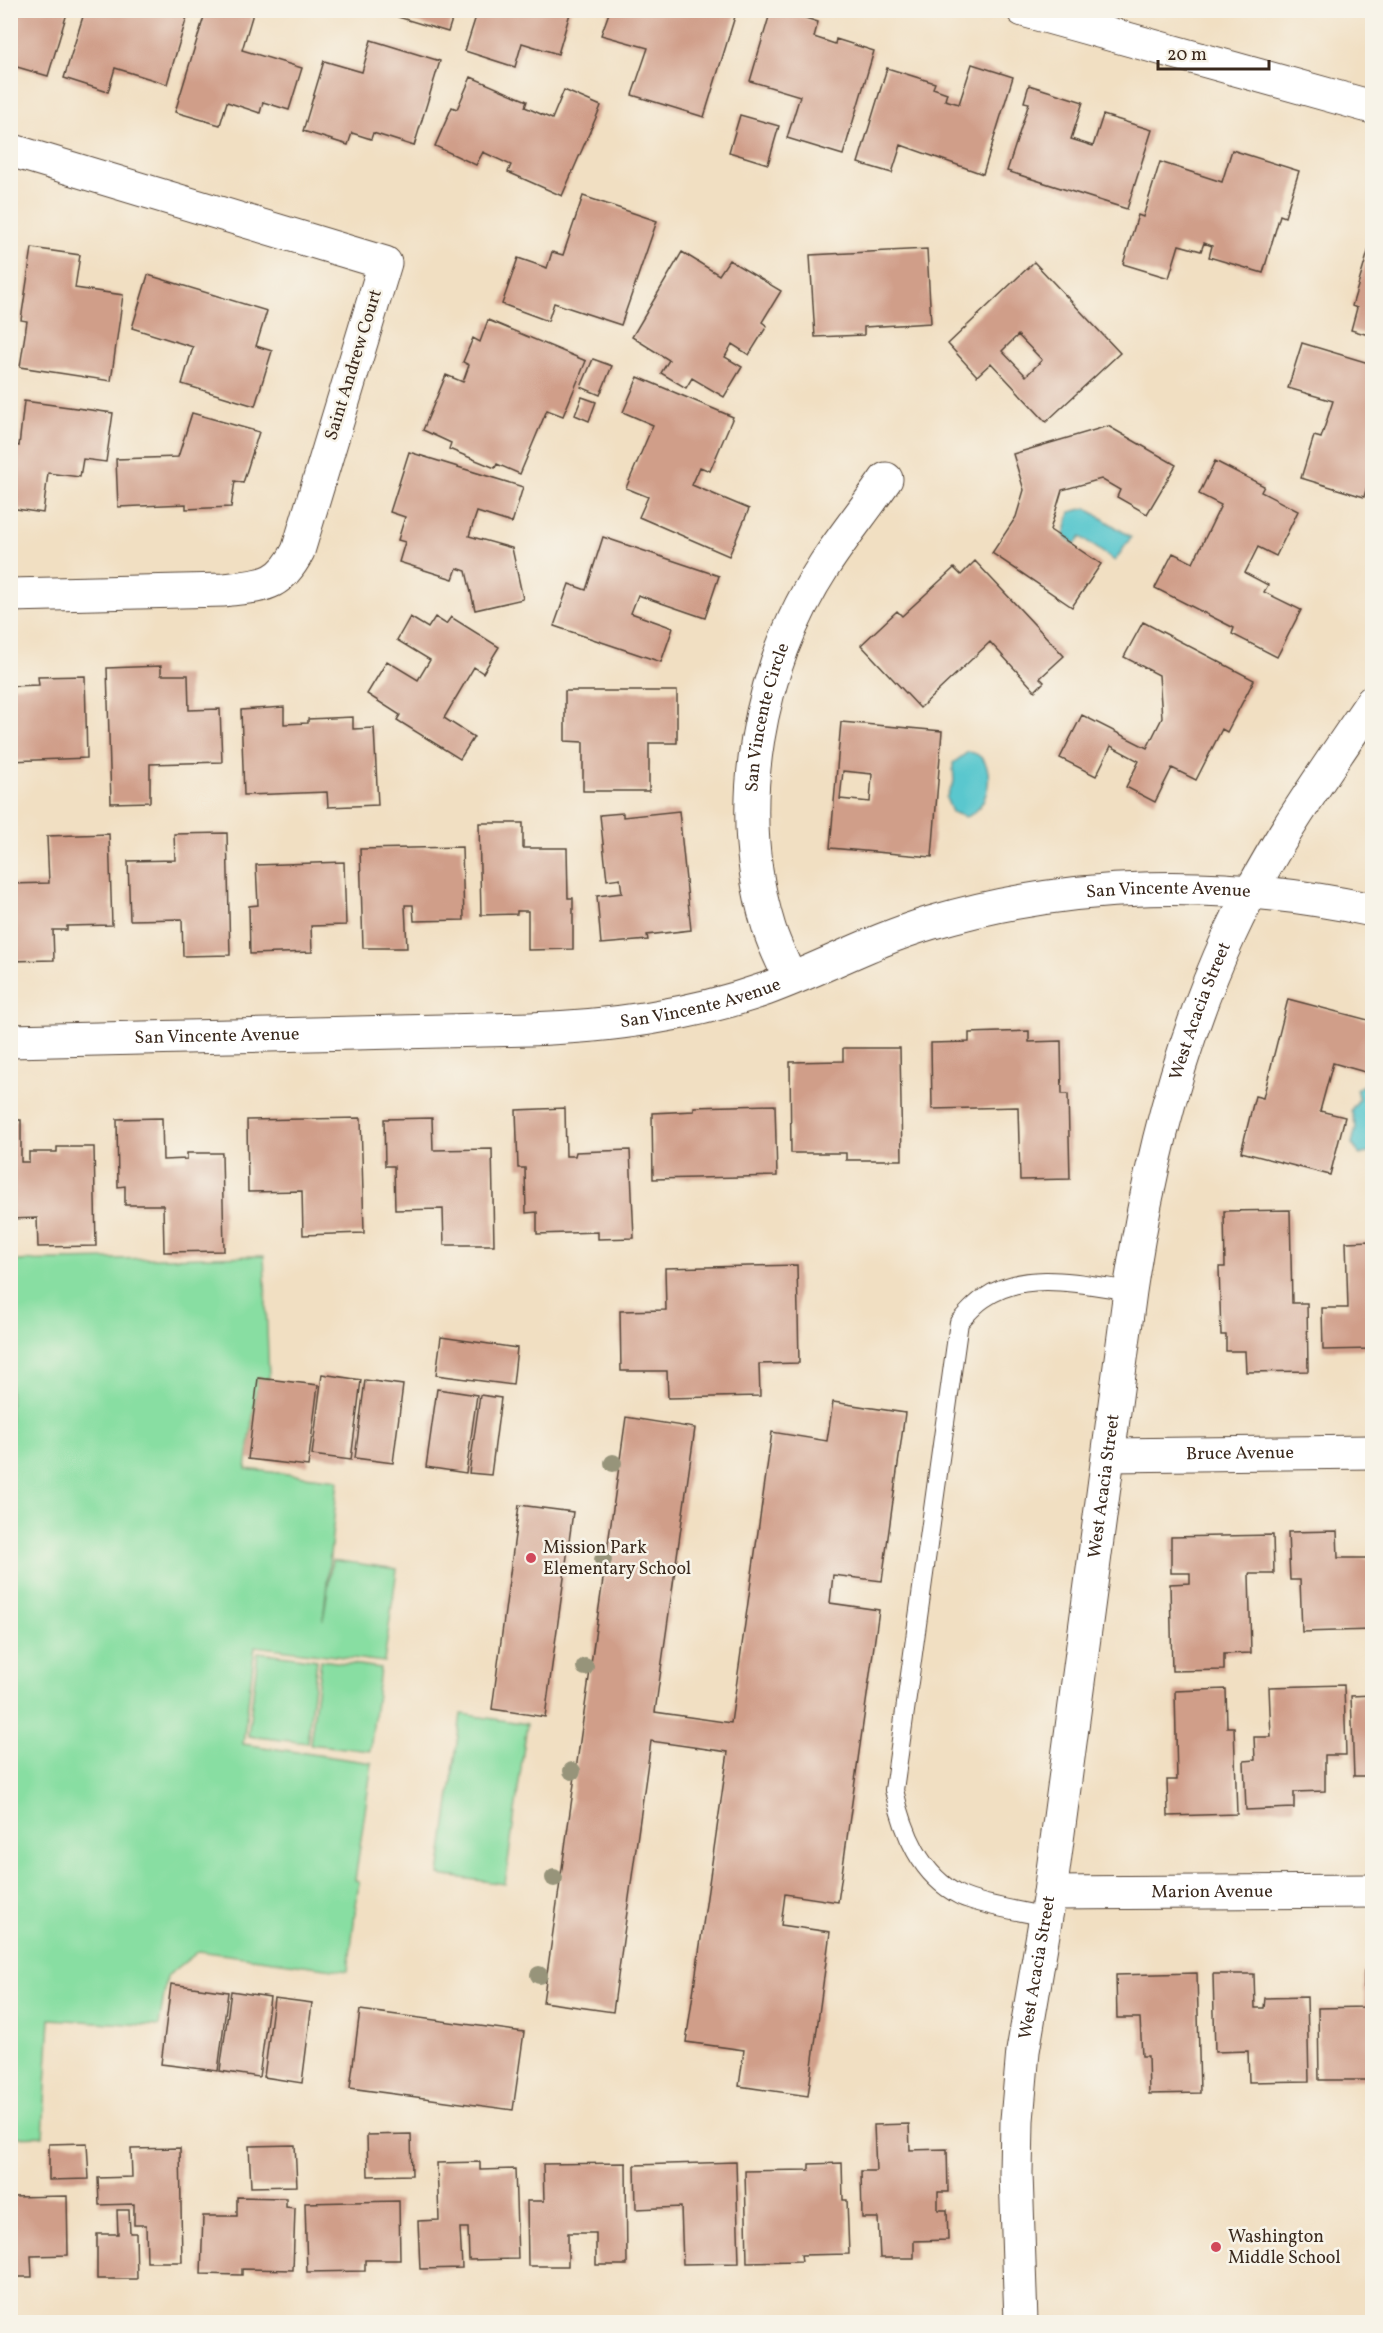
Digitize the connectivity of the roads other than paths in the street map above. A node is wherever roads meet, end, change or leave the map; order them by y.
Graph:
1 (1023, 10) edge
2 (1068, 17) edge
3 (1372, 107) edge
4 (10, 150) edge
5 (886, 479) dead end
6 (10, 596) edge
7 (1372, 702) edge
8 (1252, 891) junction
9 (1372, 910) edge
10 (790, 978) junction
11 (10, 1041) edge
12 (1130, 1291) junction
13 (1372, 1452) edge
14 (1110, 1455) junction
15 (1372, 1891) edge
16 (1048, 1905) junction
17 (1021, 2322) edge

1 - 2 street
2 - 3 street
4 - 6 street, Saint Andrew Court
5 - 10 street, San Vincente Circle
7 - 8 street, West Acacia Street
8 - 9 street, San Vincente Avenue
8 - 10 street, San Vincente Avenue
8 - 12 street, West Acacia Street
10 - 11 street, San Vincente Avenue
12 - 14 street, West Acacia Street
12 - 16 lane
13 - 14 street, Bruce Avenue
14 - 16 street, West Acacia Street
15 - 16 street, Marion Avenue
16 - 17 street, West Acacia Street

